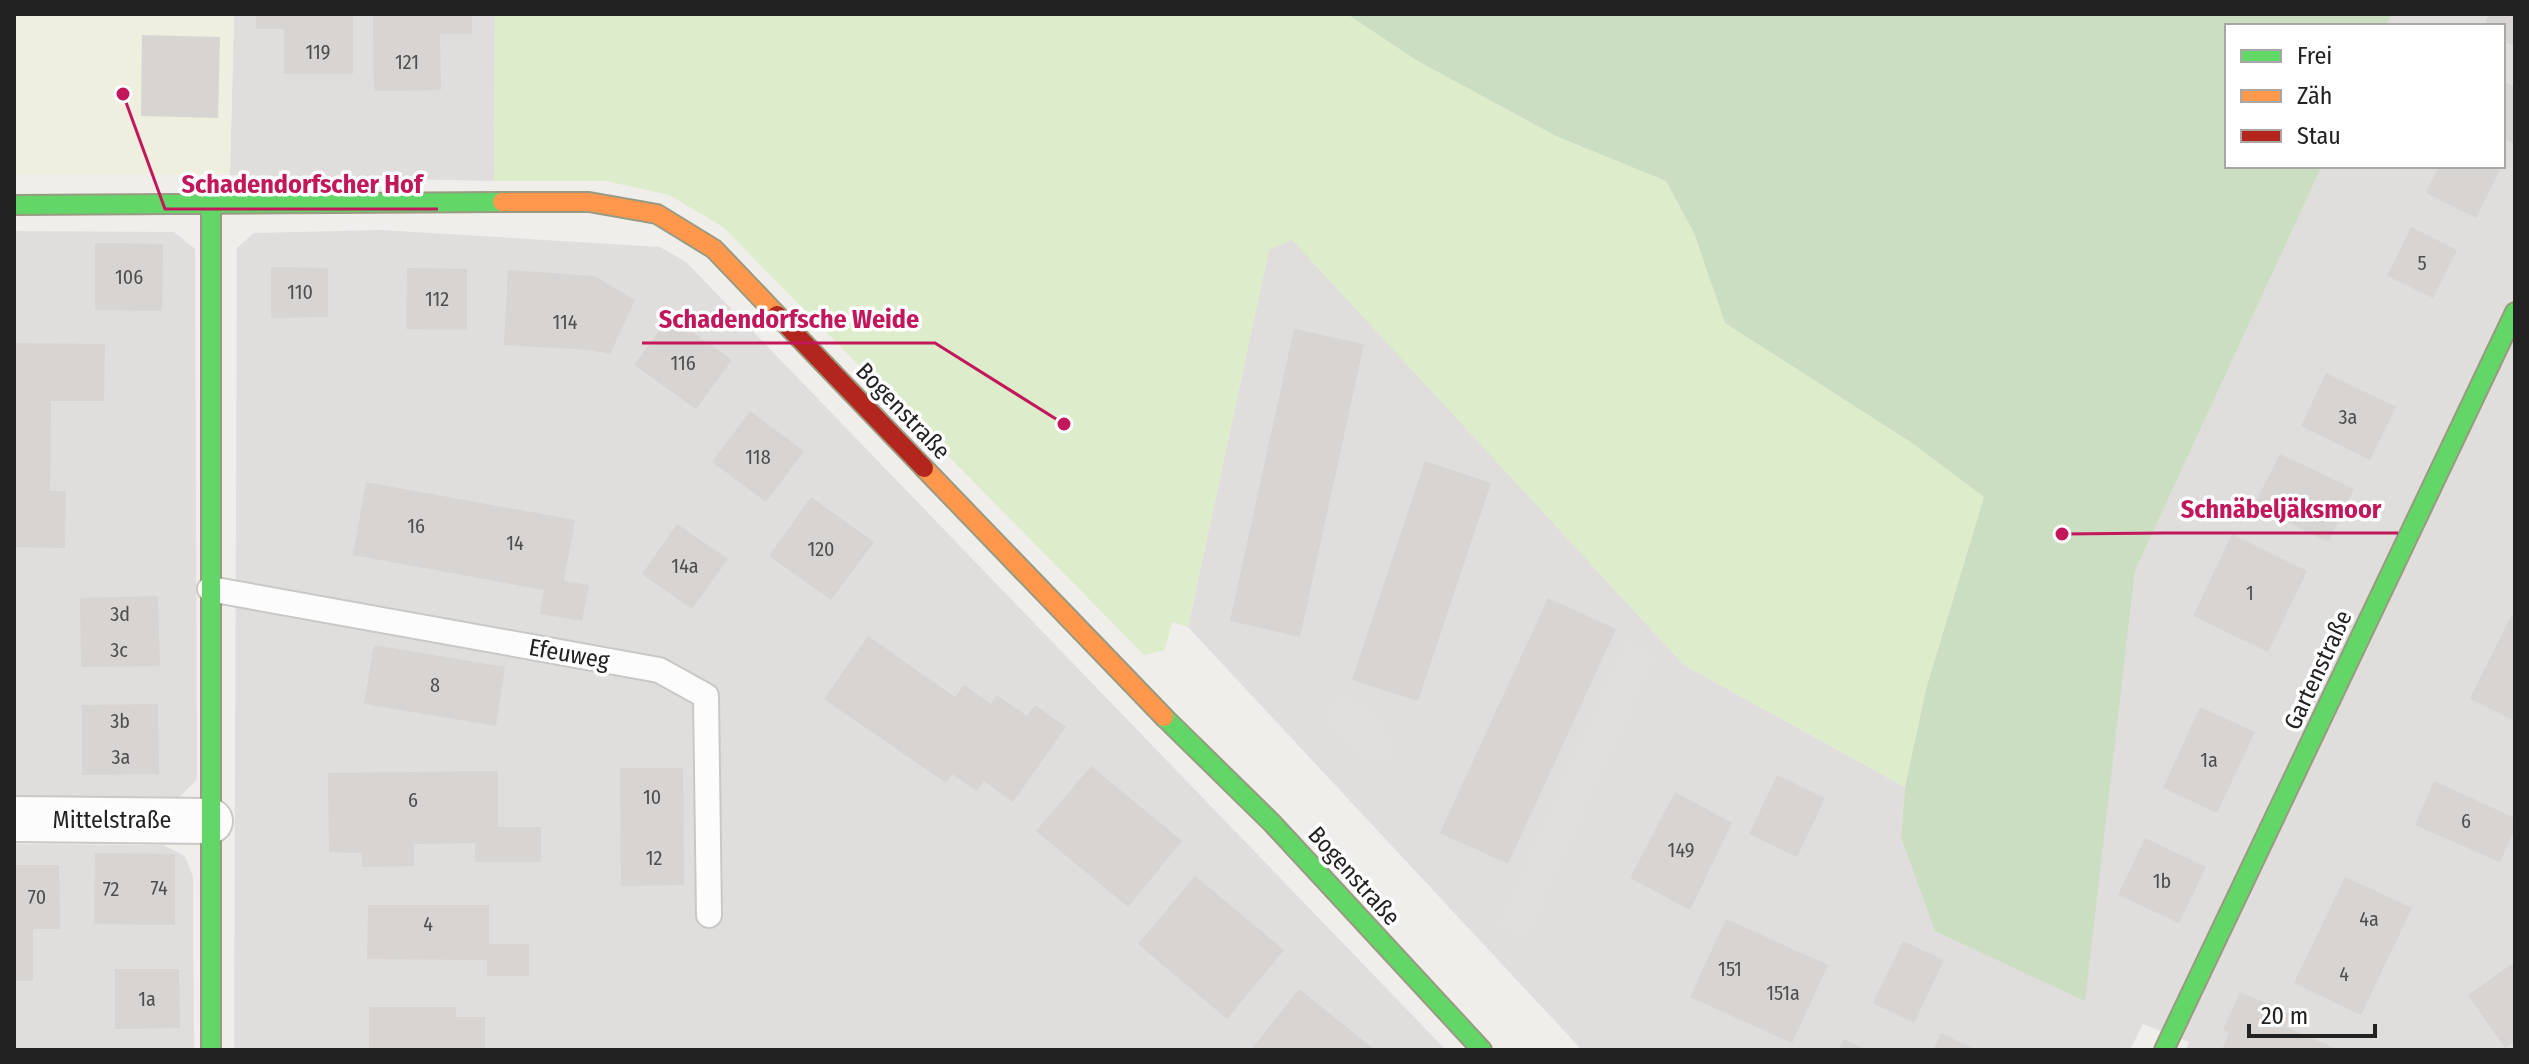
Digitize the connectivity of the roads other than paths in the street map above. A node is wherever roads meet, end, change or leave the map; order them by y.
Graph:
1 (14, 205) edge
2 (211, 205) junction
3 (2515, 312) edge
4 (210, 589) junction
5 (14, 819) edge
6 (210, 821) junction
7 (709, 915) dead end
8 (211, 1050) edge
9 (1482, 1050) edge
10 (2164, 1050) edge

1 - 2 street, Bogenstraße
2 - 4 street
2 - 9 street, Bogenstraße
3 - 10 street, Gartenstraße
4 - 6 street
4 - 7 lane, Efeuweg
5 - 6 street, Mittelstraße
6 - 8 street

